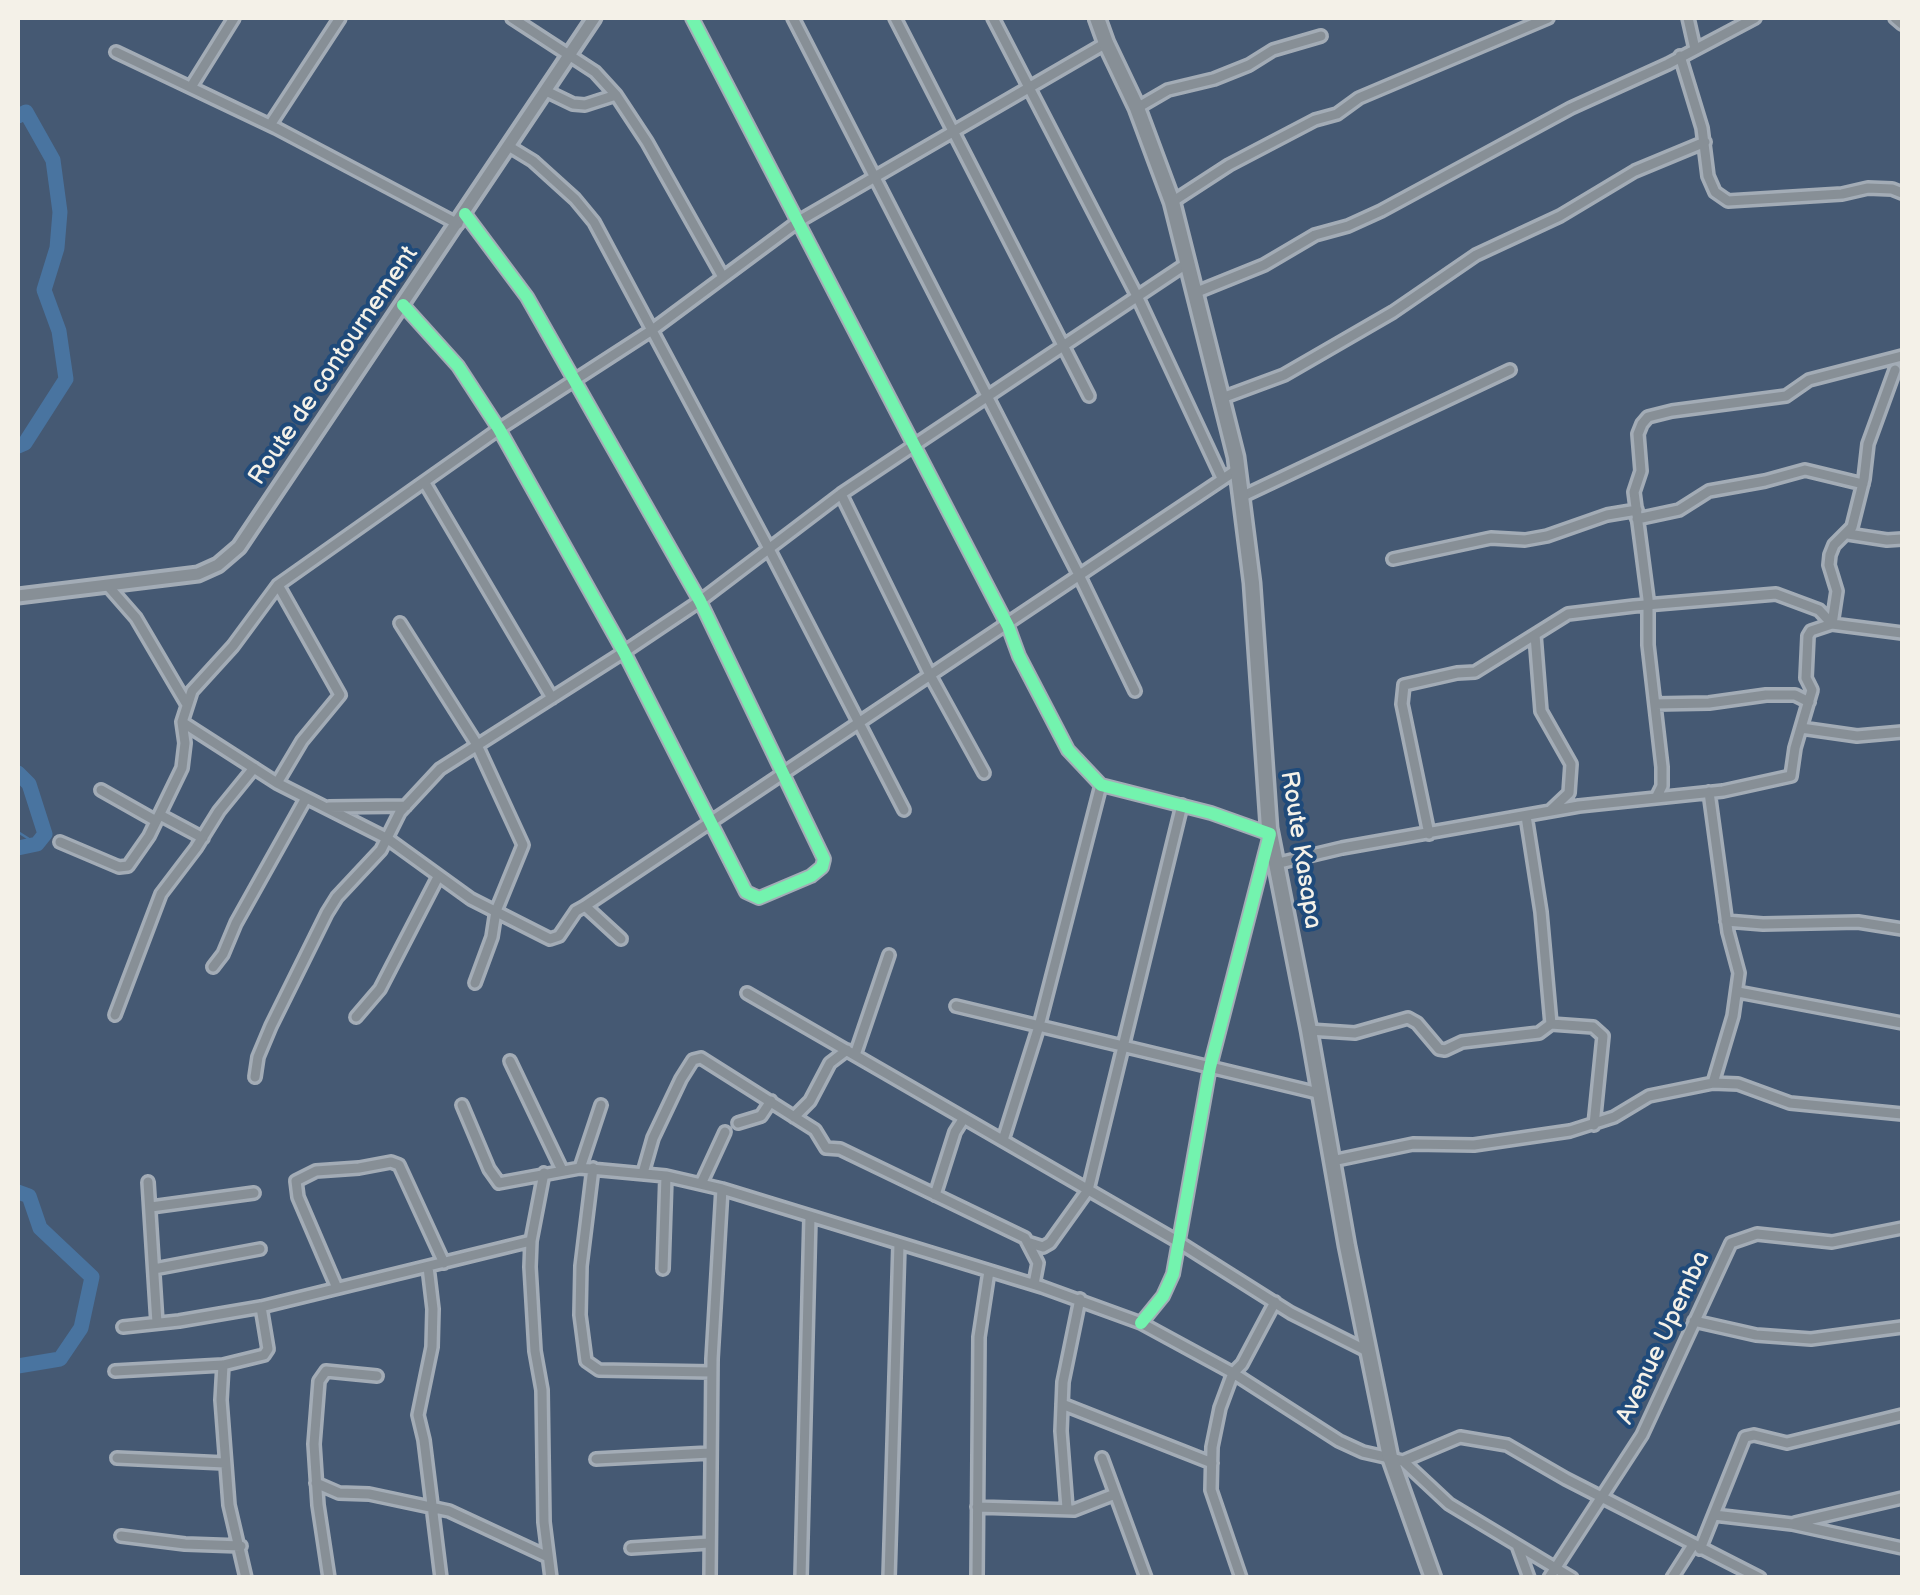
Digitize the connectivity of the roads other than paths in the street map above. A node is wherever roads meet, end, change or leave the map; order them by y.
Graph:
1 (234, 18) edge
2 (340, 18) edge
3 (512, 18) edge
4 (594, 18) edge
5 (692, 18) edge
6 (793, 18) edge
7 (895, 18) edge
8 (992, 18) edge
9 (1097, 18) edge
10 (1548, 18) edge
11 (1688, 18) edge
12 (1755, 18) edge
13 (1895, 18) edge
14 (1526, 22) edge
15 (1902, 24) edge
16 (1321, 36) dead end
17 (1106, 43) junction
18 (1695, 49) junction
19 (116, 52) dead end
20 (570, 56) junction
21 (1680, 56) junction
22 (1029, 86) junction
23 (191, 87) junction
24 (546, 91) junction
25 (616, 94) junction
26 (1138, 108) junction
27 (270, 125) junction
28 (952, 132) junction
29 (1705, 142) junction
30 (510, 147) junction
31 (875, 174) junction
32 (1902, 193) edge
33 (1172, 202) junction
34 (462, 219) junction
35 (799, 221) junction
36 (1189, 262) junction
37 (722, 278) junction
38 (1196, 292) junction
39 (1138, 298) junction
40 (403, 305) junction
41 (652, 330) junction
42 (1063, 348) junction
43 (1902, 356) edge
44 (1880, 362) junction
45 (1510, 370) dead end
46 (1899, 372) edge
47 (576, 380) junction
48 (988, 396) junction
49 (1089, 396) dead end
50 (1222, 398) junction
51 (499, 430) junction
52 (913, 446) junction
53 (1238, 469) junction
54 (1222, 478) junction
55 (424, 483) junction
56 (1863, 484) junction
57 (841, 494) junction
58 (1241, 497) junction
59 (1637, 515) junction
60 (1848, 534) junction
61 (1902, 539) edge
62 (768, 547) junction
63 (1393, 559) dead end
64 (1079, 575) junction
65 (278, 585) junction
66 (108, 586) junction
67 (18, 596) edge
68 (700, 600) junction
69 (1648, 605) junction
70 (400, 624) dead end
71 (1832, 624) junction
72 (1008, 626) junction
73 (1902, 633) edge
74 (1535, 635) junction
75 (624, 652) junction
76 (930, 674) junction
77 (1135, 691) dead end
78 (552, 698) junction
79 (1809, 702) junction
80 (186, 703) junction
81 (1654, 704) junction
82 (182, 722) junction
83 (859, 723) junction
84 (1801, 728) junction
85 (1902, 732) edge
86 (476, 743) junction
87 (254, 768) junction
88 (782, 773) junction
89 (984, 774) dead end
90 (277, 783) junction
91 (1101, 785) junction
92 (101, 790) dead end
93 (1709, 792) junction
94 (1657, 796) junction
95 (306, 798) junction
96 (406, 806) junction
97 (1182, 806) junction
98 (327, 807) junction
99 (904, 810) dead end
100 (1549, 812) junction
101 (1526, 816) junction
102 (158, 818) junction
103 (711, 822) junction
104 (1270, 834) junction
105 (1429, 834) junction
106 (202, 838) junction
107 (388, 839) junction
108 (60, 842) dead end
109 (1275, 864) junction
110 (438, 877) junction
111 (585, 906) junction
112 (496, 911) junction
113 (1726, 921) junction
114 (1902, 929) edge
115 (621, 939) dead end
116 (889, 956) dead end
117 (213, 967) dead end
118 (475, 983) dead end
119 (1738, 992) junction
120 (748, 993) dead end
121 (956, 1006) dead end
122 (114, 1015) dead end
123 (356, 1016) dead end
124 (1551, 1024) junction
125 (1902, 1024) edge
126 (1039, 1026) junction
127 (1309, 1030) junction
128 (1124, 1046) junction
129 (851, 1053) junction
130 (510, 1061) dead end
131 (1210, 1067) junction
132 (255, 1077) dead end
133 (1713, 1083) junction
134 (1318, 1092) junction
135 (770, 1102) junction
136 (462, 1105) dead end
137 (601, 1105) dead end
138 (1902, 1114) edge
139 (794, 1117) junction
140 (964, 1118) junction
141 (738, 1124) dead end
142 (1594, 1125) junction
143 (725, 1132) dead end
144 (1003, 1140) junction
145 (1332, 1161) junction
146 (580, 1168) junction
147 (593, 1168) junction
148 (562, 1170) junction
149 (643, 1173) junction
150 (544, 1174) junction
151 (666, 1176) junction
152 (148, 1182) dead end
153 (701, 1184) junction
154 (722, 1189) junction
155 (1088, 1190) junction
156 (254, 1193) dead end
157 (936, 1194) junction
158 (150, 1207) junction
159 (810, 1216) junction
160 (1902, 1228) edge
161 (531, 1241) junction
162 (1177, 1241) junction
163 (1028, 1242) junction
164 (899, 1244) junction
165 (260, 1249) dead end
166 (444, 1263) junction
167 (428, 1267) junction
168 (154, 1269) junction
169 (663, 1269) dead end
170 (990, 1271) junction
171 (1034, 1284) junction
172 (337, 1288) junction
173 (1080, 1299) junction
174 (1275, 1302) junction
175 (261, 1307) junction
176 (1694, 1321) junction
177 (1141, 1323) junction
178 (157, 1324) junction
179 (123, 1327) dead end
180 (1902, 1327) edge
181 (1367, 1351) junction
182 (223, 1365) junction
183 (114, 1370) dead end
184 (712, 1372) junction
185 (1233, 1373) junction
186 (377, 1376) dead end
187 (1062, 1404) junction
188 (1902, 1416) edge
189 (710, 1453) junction
190 (117, 1458) dead end
191 (596, 1458) dead end
192 (1102, 1458) dead end
193 (1397, 1459) junction
194 (1212, 1462) junction
195 (225, 1463) junction
196 (316, 1483) junction
197 (1115, 1494) junction
198 (1602, 1496) junction
199 (1902, 1498) edge
200 (431, 1506) junction
201 (978, 1507) junction
202 (1067, 1508) junction
203 (1714, 1515) junction
204 (1792, 1524) junction
205 (121, 1536) dead end
206 (709, 1543) junction
207 (1517, 1545) junction
208 (241, 1546) junction
209 (1696, 1547) junction
210 (631, 1548) dead end
211 (1902, 1548) edge
212 (548, 1558) junction
213 (1556, 1568) junction
214 (246, 1578) edge
215 (329, 1578) edge
216 (441, 1578) edge
217 (551, 1578) edge
218 (710, 1578) edge
219 (800, 1578) edge
220 (889, 1578) edge
221 (978, 1578) edge
222 (1146, 1578) edge
223 (1241, 1578) edge
224 (1434, 1578) edge
225 (1529, 1578) edge
226 (1549, 1578) edge
227 (1572, 1578) edge
228 (1672, 1578) edge
229 (1760, 1578) edge

1 - 23 street
2 - 27 street
3 - 20 street
4 - 20 street, Route de contournement
5 - 35 street
6 - 31 street
7 - 28 street
8 - 22 street
9 - 17 main road, Route Kasapa
10 - 14 street
11 - 18 street
12 - 18 street
13 - 15 street
14 - 33 street
16 - 26 street
17 - 22 street
17 - 26 main road, Route Kasapa
18 - 21 street
19 - 23 street
20 - 24 street, Route de contournement
20 - 25 street
21 - 29 street
21 - 38 street
22 - 28 street
22 - 39 street
23 - 27 street
24 - 25 street
24 - 30 street, Route de contournement
25 - 37 street
26 - 33 main road, Route Kasapa
27 - 34 street
28 - 31 street
28 - 42 street
29 - 32 street
29 - 50 street
30 - 34 street, Route de contournement
30 - 41 street
31 - 35 street
31 - 48 street
33 - 36 main road, Route Kasapa
34 - 40 street, Route de contournement
34 - 47 street
35 - 37 street
35 - 52 street
36 - 38 main road, Route Kasapa
36 - 39 street
37 - 41 street
38 - 50 main road, Route Kasapa
39 - 42 street
39 - 54 street
40 - 51 street
40 - 66 street, Route de contournement
41 - 47 street
41 - 62 street
42 - 48 street
42 - 49 street
43 - 44 street
44 - 46 street
44 - 59 street
45 - 58 street
46 - 56 street
47 - 51 street
47 - 68 street
48 - 52 street
48 - 64 street
50 - 53 main road, Route Kasapa
51 - 55 street
51 - 75 street
52 - 57 street
52 - 72 street
53 - 54 street
53 - 58 main road, Route Kasapa
54 - 64 street
55 - 65 street
55 - 78 street
56 - 59 street
56 - 60 street
57 - 62 street
57 - 76 street
58 - 104 main road, Route Kasapa
59 - 63 street
59 - 69 street
60 - 61 street
60 - 71 street
62 - 68 street
62 - 83 street
64 - 72 street
64 - 77 street
65 - 80 street
65 - 90 street
66 - 67 street, Route de contournement
66 - 80 street
68 - 75 street
68 - 88 street
69 - 71 street
69 - 74 street
69 - 81 street
70 - 86 street
71 - 73 street
71 - 79 street
72 - 76 street
72 - 91 street
74 - 100 street
74 - 105 street
75 - 78 street
75 - 103 street
76 - 83 street
76 - 89 street
78 - 86 street
79 - 81 street
79 - 84 street
80 - 82 street
81 - 94 street
82 - 87 street
82 - 102 street
83 - 88 street
83 - 99 street
84 - 85 street
84 - 93 street
86 - 96 street
86 - 112 street
87 - 90 street
87 - 106 street
88 - 103 street
88 - 103 street
90 - 95 street
91 - 97 street
91 - 126 street
92 - 102 street
93 - 94 street
93 - 113 street
94 - 100 street
95 - 98 street
95 - 117 street
96 - 98 street
96 - 107 street
97 - 104 street
97 - 128 street
98 - 107 street
100 - 101 street
101 - 105 street
101 - 124 street
102 - 106 street
102 - 108 street
103 - 111 street
104 - 109 main road, Route Kasapa
104 - 131 street
105 - 109 street
106 - 122 street
107 - 110 street
107 - 132 street
109 - 127 main road, Route Kasapa
110 - 112 street
110 - 123 street
111 - 112 street
111 - 115 street
112 - 118 street
113 - 114 street
113 - 119 street
116 - 129 street
119 - 125 street
119 - 133 street
120 - 129 street
121 - 126 street
124 - 127 street
124 - 142 street
126 - 128 street
126 - 144 street
127 - 134 main road, Route Kasapa
128 - 131 street
128 - 155 street
129 - 139 street
129 - 140 street
130 - 148 street
131 - 134 street
131 - 162 street
133 - 138 street
133 - 142 street
134 - 145 main road, Route Kasapa
135 - 139 street
135 - 141 street
135 - 149 street
136 - 150 street
137 - 146 street
139 - 157 street
140 - 144 street
140 - 157 street
142 - 145 street
143 - 153 street
144 - 155 street
145 - 181 main road, Route Kasapa
146 - 147 street
146 - 148 street
147 - 149 street
147 - 184 street
148 - 150 street
149 - 151 street
150 - 161 street
151 - 153 street
151 - 169 street
152 - 158 street
153 - 154 street
154 - 159 street
154 - 184 street
155 - 162 street
155 - 163 street
156 - 158 street
157 - 163 street
158 - 168 street
159 - 164 street
159 - 219 street
160 - 176 street, Avenue Upemba
161 - 166 street
161 - 212 street
162 - 174 street
162 - 177 street
163 - 171 street
164 - 170 street
164 - 220 street
165 - 168 street
166 - 167 street
166 - 172 street
167 - 172 street
167 - 200 street
168 - 178 street
170 - 171 street
170 - 201 street
171 - 173 street
172 - 175 street
173 - 177 street
173 - 187 street
174 - 181 street
174 - 185 street
175 - 178 street
175 - 182 street
176 - 180 street
176 - 198 street, Avenue Upemba
177 - 185 street
178 - 179 street
181 - 193 main road, Route Kasapa
182 - 183 street
182 - 195 street
184 - 189 street
185 - 193 street
185 - 194 street
186 - 196 street
187 - 194 street
187 - 202 street
188 - 203 street
189 - 191 street
189 - 206 street
190 - 195 street
192 - 197 street
193 - 198 street
193 - 207 street
193 - 224 main road, Route Kasapa
194 - 223 street
195 - 208 street
196 - 200 street
196 - 215 street
197 - 202 street
197 - 222 street
198 - 209 street
198 - 213 street, Avenue Upemba
199 - 204 street
200 - 212 street
200 - 216 street
201 - 202 street
201 - 221 street
203 - 204 street
203 - 209 street
204 - 211 street
205 - 208 street
206 - 210 street
206 - 218 street
207 - 213 street
207 - 225 street
208 - 214 street
209 - 228 street
209 - 229 street
212 - 217 street
213 - 226 street, Avenue Upemba
213 - 227 street

